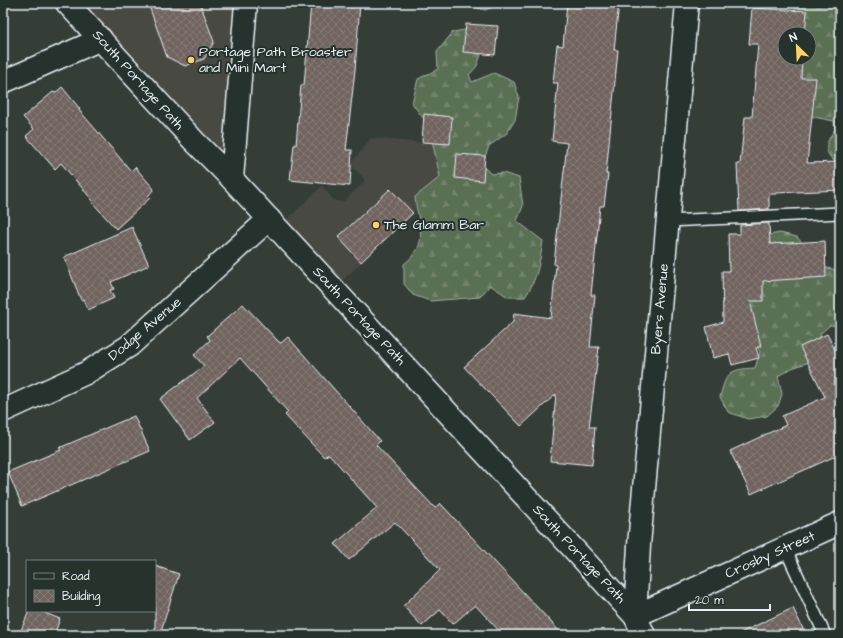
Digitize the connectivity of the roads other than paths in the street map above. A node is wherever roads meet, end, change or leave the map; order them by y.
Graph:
1 (67, 3) edge
2 (246, 3) edge
3 (687, 3) edge
4 (101, 39) junction
5 (3, 82) edge
6 (232, 179) junction
7 (840, 213) edge
8 (269, 219) junction
9 (668, 221) junction
10 (3, 410) edge
11 (840, 523) edge
12 (785, 548) junction
13 (635, 616) junction
14 (644, 635) edge
15 (825, 635) edge

1 - 4 street, South Portage Path
2 - 6 street
3 - 9 street, Byers Avenue
4 - 5 street
4 - 6 street, South Portage Path
6 - 8 street, South Portage Path
7 - 9 lane
8 - 10 street, Dodge Avenue
8 - 13 street, South Portage Path
9 - 13 street, Byers Avenue
11 - 12 street, Crosby Street
12 - 13 street, Crosby Street
12 - 15 lane
13 - 14 street, South Portage Path

